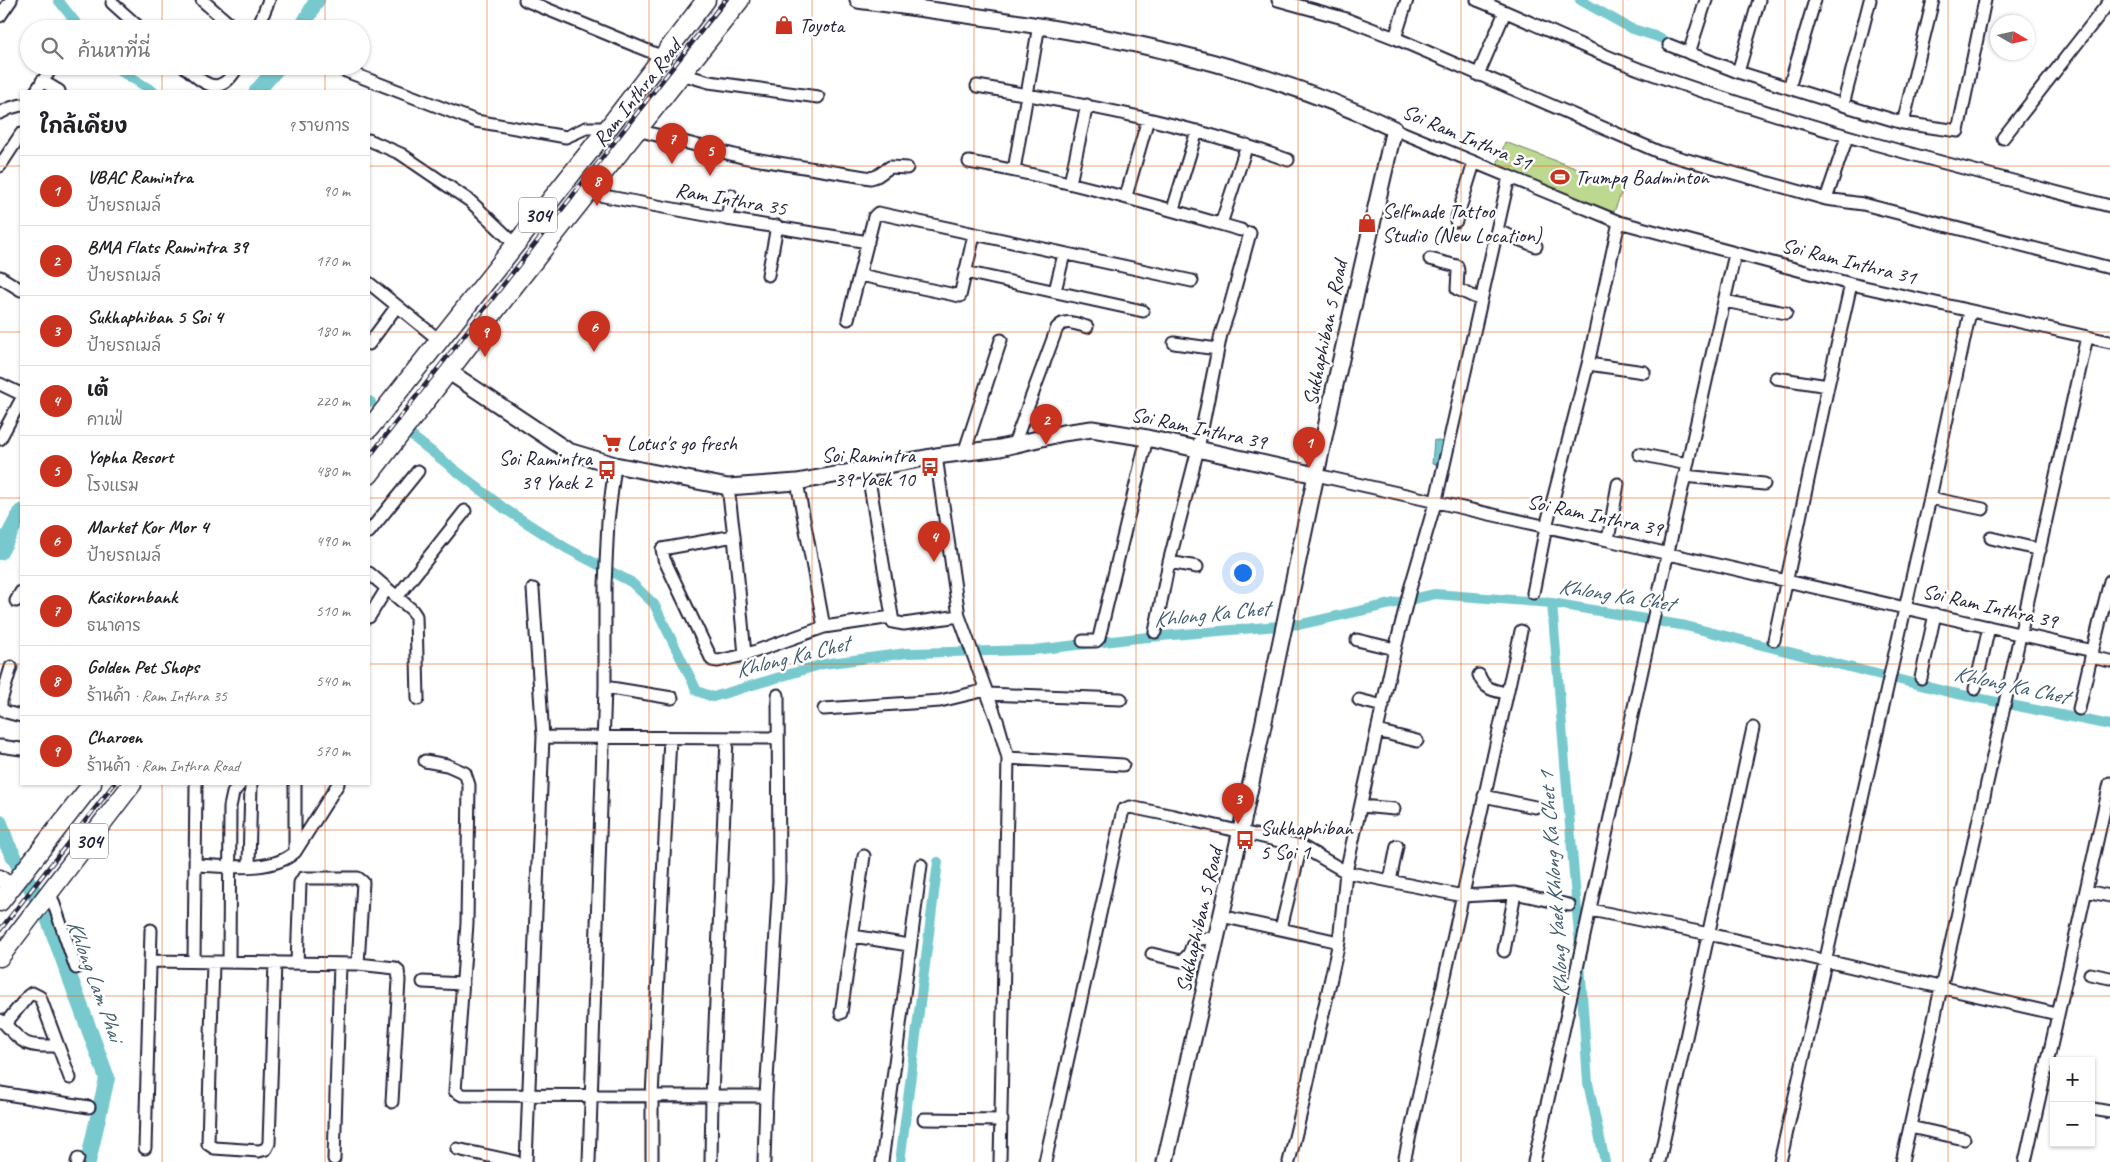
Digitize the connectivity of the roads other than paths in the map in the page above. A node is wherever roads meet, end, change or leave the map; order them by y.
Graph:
1 (11, 0) edge
2 (202, 0) edge
3 (269, 0) edge
4 (525, 0) edge
5 (706, 0) edge
6 (740, 0) edge
7 (858, 0) edge
8 (1278, 0) edge
9 (1408, 0) edge
10 (1477, 0) edge
11 (1706, 0) edge
12 (1759, 0) edge
13 (1815, 0) edge
14 (1870, 0) edge
15 (1933, 0) edge
16 (1985, 0) edge
17 (2110, 1) edge
18 (112, 3) dead end
19 (1505, 12) junction
20 (0, 16) edge
21 (131, 20) edge
22 (225, 20) edge
23 (261, 20) edge
24 (1039, 25) junction
25 (1394, 38) junction
26 (1670, 46) dead end
27 (1689, 52) junction
28 (663, 57) junction
29 (1738, 72) junction
30 (681, 74) junction
31 (46, 75) edge
32 (194, 75) edge
33 (232, 75) edge
34 (356, 75) edge
35 (1478, 75) junction
36 (42, 81) junction
37 (976, 86) dead end
38 (1789, 88) junction
39 (37, 90) edge
40 (57, 90) edge
41 (1027, 95) junction
42 (818, 97) dead end
43 (20, 105) edge
44 (1087, 105) junction
45 (1843, 105) junction
46 (0, 114) edge
47 (1148, 119) junction
48 (1903, 123) junction
49 (608, 128) junction
50 (1394, 129) junction
51 (637, 130) junction
52 (1197, 131) junction
53 (20, 136) edge
54 (1846, 137) junction
55 (2003, 138) dead end
56 (370, 140) edge
57 (1247, 145) junction
58 (1288, 160) dead end
59 (969, 162) dead end
60 (1474, 163) junction
61 (0, 166) edge
62 (907, 168) dead end
63 (1014, 170) junction
64 (1509, 177) junction
65 (1070, 183) junction
66 (588, 193) junction
67 (731, 195) dead end
68 (1126, 196) junction
69 (1826, 199) junction
70 (2110, 206) edge
71 (1173, 209) junction
72 (727, 219) junction
73 (1456, 222) dead end
74 (1620, 222) junction
75 (1221, 224) junction
76 (778, 226) junction
77 (1497, 231) junction
78 (974, 235) junction
79 (868, 242) junction
80 (515, 244) junction
81 (1536, 246) dead end
82 (1064, 254) junction
83 (1735, 254) junction
84 (1430, 259) dead end
85 (2110, 268) edge
86 (965, 272) junction
87 (768, 275) dead end
88 (860, 275) junction
89 (0, 277) edge
90 (1192, 281) dead end
91 (370, 284) edge
92 (1852, 284) junction
93 (20, 289) edge
94 (1055, 291) junction
95 (1481, 300) junction
96 (1724, 301) junction
97 (397, 306) junction
98 (1143, 311) dead end
99 (1970, 312) junction
100 (1786, 313) dead end
101 (848, 319) dead end
102 (1087, 327) dead end
103 (2087, 337) junction
104 (439, 340) junction
105 (1001, 340) dead end
106 (2110, 342) edge
107 (370, 343) edge
108 (1174, 343) dead end
109 (1217, 349) junction
110 (1588, 364) junction
111 (448, 371) junction
112 (1644, 372) dead end
113 (1776, 378) dead end
114 (0, 384) edge
115 (1828, 386) junction
116 (20, 394) edge
117 (20, 402) edge
118 (370, 428) edge
119 (1147, 438) junction
120 (0, 439) edge
121 (1014, 444) junction
122 (1198, 449) junction
123 (964, 453) junction
124 (1639, 454) dead end
125 (936, 456) junction
126 (1687, 464) junction
127 (615, 465) junction
128 (867, 468) junction
129 (418, 471) dead end
130 (370, 474) edge
131 (1316, 475) junction
132 (1684, 476) junction
133 (797, 482) junction
134 (1618, 484) dead end
135 (1764, 484) dead end
136 (728, 487) junction
137 (1930, 498) junction
138 (1436, 500) junction
139 (1984, 509) dead end
140 (465, 511) dead end
141 (1546, 527) junction
142 (370, 531) edge
143 (734, 536) junction
144 (1990, 538) dead end
145 (1608, 540) junction
146 (2040, 550) junction
147 (1668, 553) junction
148 (1169, 562) junction
149 (1197, 567) dead end
150 (370, 574) edge
151 (1787, 581) junction
152 (2110, 581) edge
153 (387, 588) junction
154 (533, 588) dead end
155 (1533, 593) dead end
156 (397, 597) junction
157 (1905, 608) junction
158 (1935, 614) junction
159 (370, 615) edge
160 (959, 616) junction
161 (892, 617) junction
162 (1989, 626) junction
163 (824, 627) junction
164 (1521, 630) dead end
165 (1155, 632) dead end
166 (2020, 634) junction
167 (1357, 640) dead end
168 (1774, 640) dead end
169 (1083, 641) dead end
170 (1395, 649) junction
171 (2092, 654) junction
172 (745, 655) junction
173 (2110, 661) edge
174 (12, 667) dead end
175 (1479, 675) dead end
176 (1921, 678) dead end
177 (605, 687) junction
178 (1975, 689) dead end
179 (986, 692) junction
180 (1507, 693) junction
181 (778, 695) dead end
182 (672, 698) dead end
183 (418, 699) dead end
184 (1121, 699) dead end
185 (1359, 700) dead end
186 (1382, 706) junction
187 (824, 709) dead end
188 (2079, 709) dead end
189 (20, 716) edge
190 (1753, 728) dead end
191 (1377, 731) junction
192 (542, 737) junction
193 (603, 738) junction
194 (670, 738) junction
195 (778, 738) junction
196 (727, 739) junction
197 (1417, 741) dead end
198 (0, 746) edge
199 (20, 749) edge
200 (1008, 758) junction
201 (425, 761) dead end
202 (1123, 764) dead end
203 (2110, 783) edge
204 (91, 785) edge
205 (131, 785) edge
206 (196, 785) edge
207 (239, 785) edge
208 (251, 785) edge
209 (295, 785) edge
210 (337, 785) edge
211 (1484, 796) junction
212 (1360, 806) junction
213 (1535, 807) dead end
214 (1394, 809) dead end
215 (1241, 830) junction
216 (1301, 846) junction
217 (1397, 846) dead end
218 (295, 852) junction
219 (864, 856) dead end
220 (195, 865) junction
221 (921, 865) dead end
222 (229, 866) junction
223 (249, 866) junction
224 (1346, 872) junction
225 (10, 881) edge
226 (1390, 881) junction
227 (2086, 891) junction
228 (1515, 893) junction
229 (1463, 896) junction
230 (2110, 896) edge
231 (44, 900) junction
232 (0, 902) edge
233 (1568, 905) dead end
234 (1591, 910) junction
235 (1221, 916) junction
236 (1281, 928) junction
237 (151, 930) dead end
238 (1709, 934) junction
239 (853, 936) junction
240 (1216, 939) junction
241 (1339, 942) junction
242 (909, 945) junction
243 (1504, 952) dead end
244 (1152, 954) dead end
245 (0, 958) edge
246 (151, 961) junction
247 (194, 961) junction
248 (1825, 961) junction
249 (213, 962) junction
250 (229, 962) junction
251 (275, 962) junction
252 (297, 963) junction
253 (340, 964) junction
254 (358, 964) junction
255 (76, 968) dead end
256 (2090, 974) dead end
257 (2110, 978) edge
258 (423, 982) dead end
259 (463, 984) junction
260 (1941, 986) junction
261 (841, 1013) dead end
262 (2057, 1014) junction
263 (2, 1022) edge
264 (58, 1046) junction
265 (70, 1078) dead end
266 (0, 1093) edge
267 (590, 1095) junction
268 (527, 1096) junction
269 (652, 1096) junction
270 (712, 1096) junction
271 (766, 1096) junction
272 (392, 1102) dead end
273 (89, 1107) dead end
274 (2095, 1109) edge
275 (2110, 1112) edge
276 (924, 1119) dead end
277 (1002, 1120) junction
278 (1910, 1127) junction
279 (1964, 1139) dead end
280 (145, 1148) dead end
281 (457, 1149) dead end
282 (652, 1158) dead end
283 (334, 1159) dead end
284 (516, 1162) edge
285 (526, 1162) edge
286 (589, 1162) edge
287 (711, 1162) edge
288 (764, 1162) edge
289 (882, 1162) edge
290 (1000, 1162) edge
291 (1045, 1162) edge
292 (1165, 1162) edge
293 (1289, 1162) edge
294 (1404, 1162) edge
295 (1534, 1162) edge
296 (1659, 1162) edge
297 (1780, 1162) edge
298 (1902, 1162) edge
299 (2025, 1162) edge

1 - 20 street
2 - 22 street
3 - 23 street
4 - 28 street
5 - 28 main road, Ram Inthra Road / 304
6 - 30 main road, Ram Inthra Road / 304
7 - 24 street, Soi Ram Inthra 31
8 - 25 street
9 - 25 street
10 - 19 street
11 - 27 street
12 - 29 street
13 - 38 street
14 - 45 street
15 - 48 street
16 - 48 street
17 - 55 street
18 - 21 street
19 - 35 street
19 - 54 street
24 - 41 street
24 - 50 street, Soi Ram Inthra 31
25 - 35 street
26 - 27 street
27 - 29 street
28 - 49 main road, Ram Inthra Road / 304
29 - 38 street
30 - 42 street
30 - 51 main road, Ram Inthra Road / 304
31 - 36 street
32 - 33 street
34 - 49 street
35 - 69 street
36 - 39 street
36 - 40 street
37 - 41 street
38 - 45 street
41 - 44 street
41 - 63 street
43 - 46 street
44 - 47 street
44 - 65 street
45 - 48 street
47 - 52 street
47 - 68 street
49 - 80 main road, Ram Inthra Road / 304
50 - 60 street, Soi Ram Inthra 31
50 - 131 street, Sukhaphiban 5 Road
51 - 62 street
51 - 66 main road, Ram Inthra Road / 304
52 - 57 street
52 - 71 street
53 - 61 street
54 - 69 street
54 - 70 street
56 - 80 street
57 - 58 street
57 - 75 street
59 - 63 street
60 - 64 street, Soi Ram Inthra 31
60 - 73 street
63 - 65 street
64 - 74 street, Soi Ram Inthra 31
64 - 77 street
65 - 68 street
66 - 72 street, Ram Inthra 35
66 - 111 main road, Ram Inthra Road / 304
67 - 72 street
68 - 71 street
69 - 85 street
71 - 75 street
72 - 76 street, Ram Inthra 35
74 - 83 street, Soi Ram Inthra 31
74 - 110 street
75 - 109 street
76 - 79 street, Ram Inthra 35
76 - 87 street
77 - 81 street
77 - 95 street
78 - 79 street
78 - 82 street
78 - 86 street
79 - 88 street
80 - 104 main road, Ram Inthra Road / 304
82 - 90 street
82 - 94 street
83 - 92 street, Soi Ram Inthra 31
83 - 96 street
84 - 95 street
86 - 88 street
86 - 94 street
88 - 101 street
89 - 93 street
91 - 97 street
92 - 99 street, Soi Ram Inthra 31
92 - 115 street
94 - 98 street
95 - 138 street
96 - 100 street
96 - 126 street
97 - 104 street
97 - 107 street
99 - 103 street, Soi Ram Inthra 31
99 - 137 street
102 - 121 street
103 - 106 street, Soi Ram Inthra 31
103 - 146 street
104 - 118 main road, Ram Inthra Road / 304
105 - 123 street
108 - 109 street
109 - 122 street
110 - 112 street
110 - 141 street
111 - 127 street, Soi Ram Inthra 39
111 - 130 main road, Ram Inthra Road / 304
113 - 115 street
114 - 116 street
115 - 151 street
117 - 120 street
119 - 121 street, Soi Ram Inthra 39
119 - 122 street, Soi Ram Inthra 39
119 - 169 street
121 - 123 street, Soi Ram Inthra 39
122 - 131 street, Soi Ram Inthra 39
122 - 148 street
123 - 125 street, Soi Ram Inthra 39
124 - 126 street
125 - 128 street, Soi Ram Inthra 39
125 - 160 street
126 - 132 street
127 - 136 street, Soi Ram Inthra 39
127 - 177 street
128 - 133 street, Soi Ram Inthra 39
128 - 161 street
129 - 142 street
131 - 138 street, Soi Ram Inthra 39
131 - 215 street, Sukhaphiban 5 Road
132 - 135 street
132 - 147 street
133 - 136 street, Soi Ram Inthra 39
133 - 163 street
134 - 145 street
136 - 143 street
137 - 139 street
137 - 157 street
138 - 141 street, Soi Ram Inthra 39
138 - 170 street
140 - 156 street
141 - 145 street, Soi Ram Inthra 39
141 - 155 street
143 - 172 street
143 - 172 street
144 - 146 street
145 - 147 street, Soi Ram Inthra 39
146 - 166 street
147 - 151 street, Soi Ram Inthra 39
147 - 234 street
148 - 149 street
148 - 165 street
150 - 153 street
151 - 157 street, Soi Ram Inthra 39
151 - 168 street
152 - 171 street
153 - 156 street
153 - 159 street
154 - 192 street
156 - 183 street
157 - 158 street, Soi Ram Inthra 39
157 - 248 street
158 - 162 street, Soi Ram Inthra 39
158 - 176 street
160 - 161 street
160 - 179 street
161 - 163 street
162 - 166 street, Soi Ram Inthra 39
162 - 178 street
163 - 172 street
164 - 180 street
166 - 171 street, Soi Ram Inthra 39
166 - 260 street
167 - 170 street
170 - 186 street
171 - 173 street, Soi Ram Inthra 39
171 - 188 street
174 - 189 street
175 - 180 street
177 - 182 street
177 - 193 street
179 - 184 street
179 - 187 street
179 - 200 street
180 - 211 street
181 - 195 street
185 - 186 street
186 - 191 street
190 - 238 street
191 - 197 street
191 - 212 street
192 - 193 street
192 - 268 street
193 - 194 street
193 - 267 street
194 - 196 street
194 - 269 street
195 - 196 street
195 - 271 street
196 - 270 street
198 - 199 street
200 - 202 street
200 - 277 street
201 - 259 street
203 - 227 street
204 - 225 main road, 304
205 - 231 main road, 304
206 - 220 street
207 - 222 street
208 - 223 street
209 - 218 street
210 - 218 street
211 - 213 street
211 - 229 street
212 - 214 street
212 - 224 street
215 - 216 street
215 - 235 street, Sukhaphiban 5 Road
215 - 291 street
216 - 224 street
216 - 236 street
217 - 226 street
218 - 223 street
219 - 239 street
220 - 222 street
220 - 247 street
221 - 242 street
222 - 223 street
222 - 250 street
224 - 226 street
224 - 241 street
225 - 232 main road, 304
226 - 229 street
227 - 230 street
227 - 262 street
228 - 229 street
228 - 233 street
228 - 243 street
229 - 294 street
231 - 245 main road, 304
231 - 255 street
234 - 238 street
234 - 295 street
235 - 236 street
235 - 240 street, Sukhaphiban 5 Road
236 - 241 street
237 - 246 street
238 - 248 street
238 - 296 street
239 - 242 street
239 - 261 street
240 - 244 street
240 - 292 street, Sukhaphiban 5 Road
241 - 293 street
242 - 289 street
246 - 247 street
246 - 280 street
247 - 249 street
248 - 260 street
248 - 297 street
249 - 250 street
249 - 251 street
250 - 251 street
251 - 252 street
252 - 253 street
252 - 254 street
253 - 254 street
253 - 283 street
254 - 272 street
256 - 257 street
258 - 259 street
259 - 268 street
260 - 262 street
260 - 278 street
262 - 299 street
263 - 264 street
263 - 264 street
264 - 265 street
266 - 273 street
267 - 268 street
267 - 269 street
267 - 286 street
268 - 285 street
269 - 270 street
269 - 282 street
270 - 271 street
270 - 287 street
271 - 288 street
274 - 275 street
276 - 277 street
277 - 290 street
278 - 279 street
278 - 298 street
281 - 284 street

